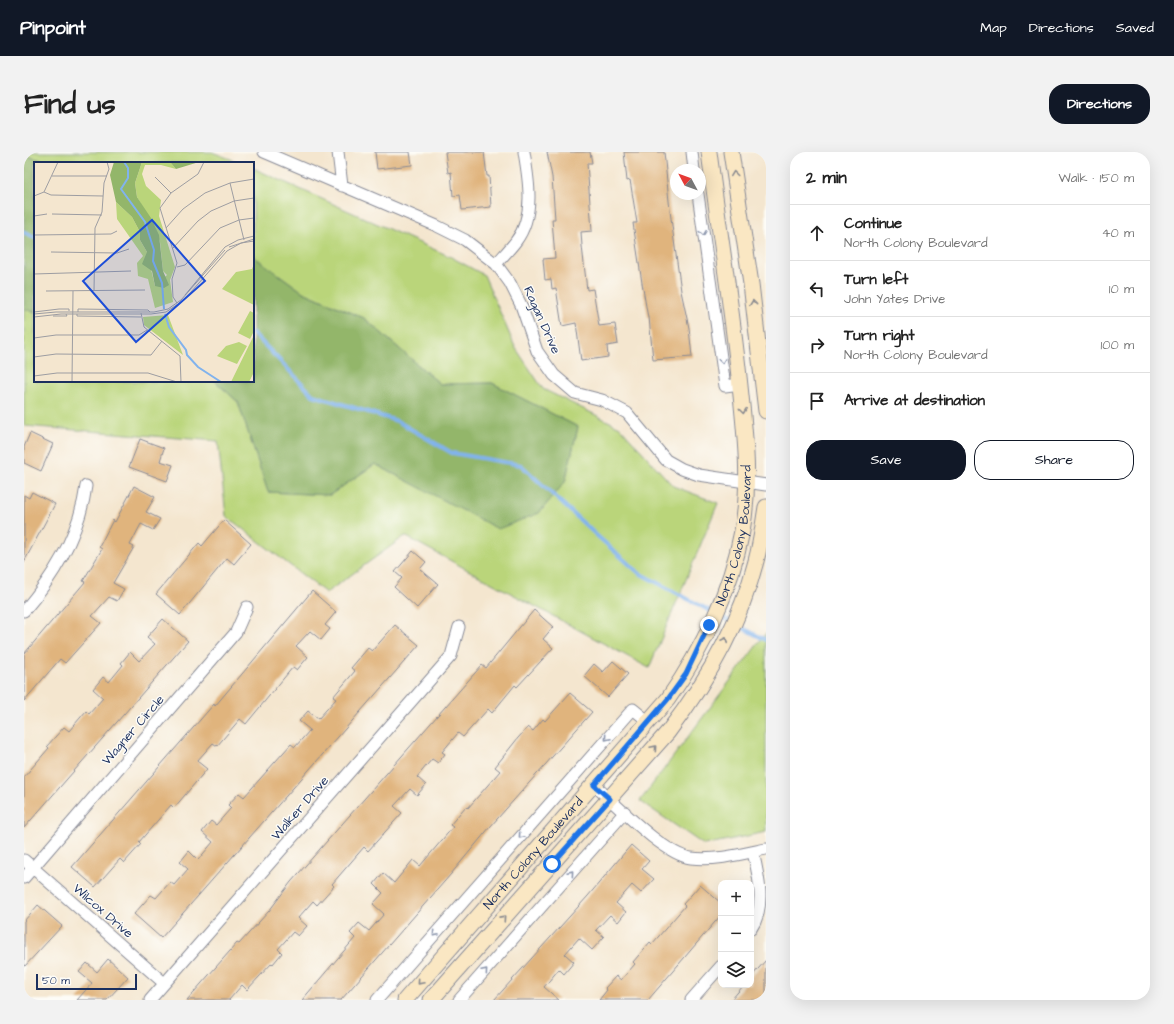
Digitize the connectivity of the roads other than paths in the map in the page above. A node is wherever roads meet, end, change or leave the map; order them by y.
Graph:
1 (264, 152) edge
2 (338, 152) edge
3 (524, 152) edge
4 (692, 152) edge
5 (709, 152) edge
6 (731, 152) edge
7 (693, 164) edge
8 (342, 186) junction
9 (699, 200) edge
10 (496, 264) junction
11 (740, 384) junction
12 (766, 411) edge
13 (746, 483) junction
14 (86, 486) dead end
15 (766, 486) edge
16 (766, 507) edge
17 (247, 607) dead end
18 (24, 611) edge
19 (459, 627) dead end
20 (650, 722) junction
21 (594, 785) junction
22 (610, 799) junction
23 (625, 812) junction
24 (766, 849) edge
25 (753, 852) junction
26 (24, 860) edge
27 (33, 868) junction
28 (24, 878) edge
29 (754, 925) edge
30 (718, 970) edge
31 (164, 984) junction
32 (150, 1000) edge
33 (377, 1000) edge
34 (405, 1000) edge
35 (431, 1000) edge
36 (459, 1000) edge
37 (692, 1000) edge

1 - 8 street, Ragan Drive
2 - 8 street
3 - 10 street
4 - 7 street
5 - 11 main road, North Colony Boulevard
12 -> 6 main road
8 - 10 street, Ragan Drive
9 -> 11 street
10 - 13 street, Ragan Drive
11 -> 13 main road, North Colony Boulevard
13 - 15 street, Ragan Drive
13 - 20 main road, North Colony Boulevard
14 - 18 street
22 -> 16 main road, North Colony Boulevard
17 - 27 street, Wagner Circle
19 - 31 street, Walker Drive
20 - 21 main road, North Colony Boulevard
20 -> 33 street
21 - 22 street
21 -> 34 main road, North Colony Boulevard
22 - 23 street
35 -> 22 main road, North Colony Boulevard
23 - 25 street
36 -> 23 street
24 - 25 street
25 - 29 street
26 - 27 street, Wilcox Drive
27 - 28 street, Wagner Circle
27 - 31 street, Wilcox Drive
30 - 37 street
31 - 32 street, Walker Drive

